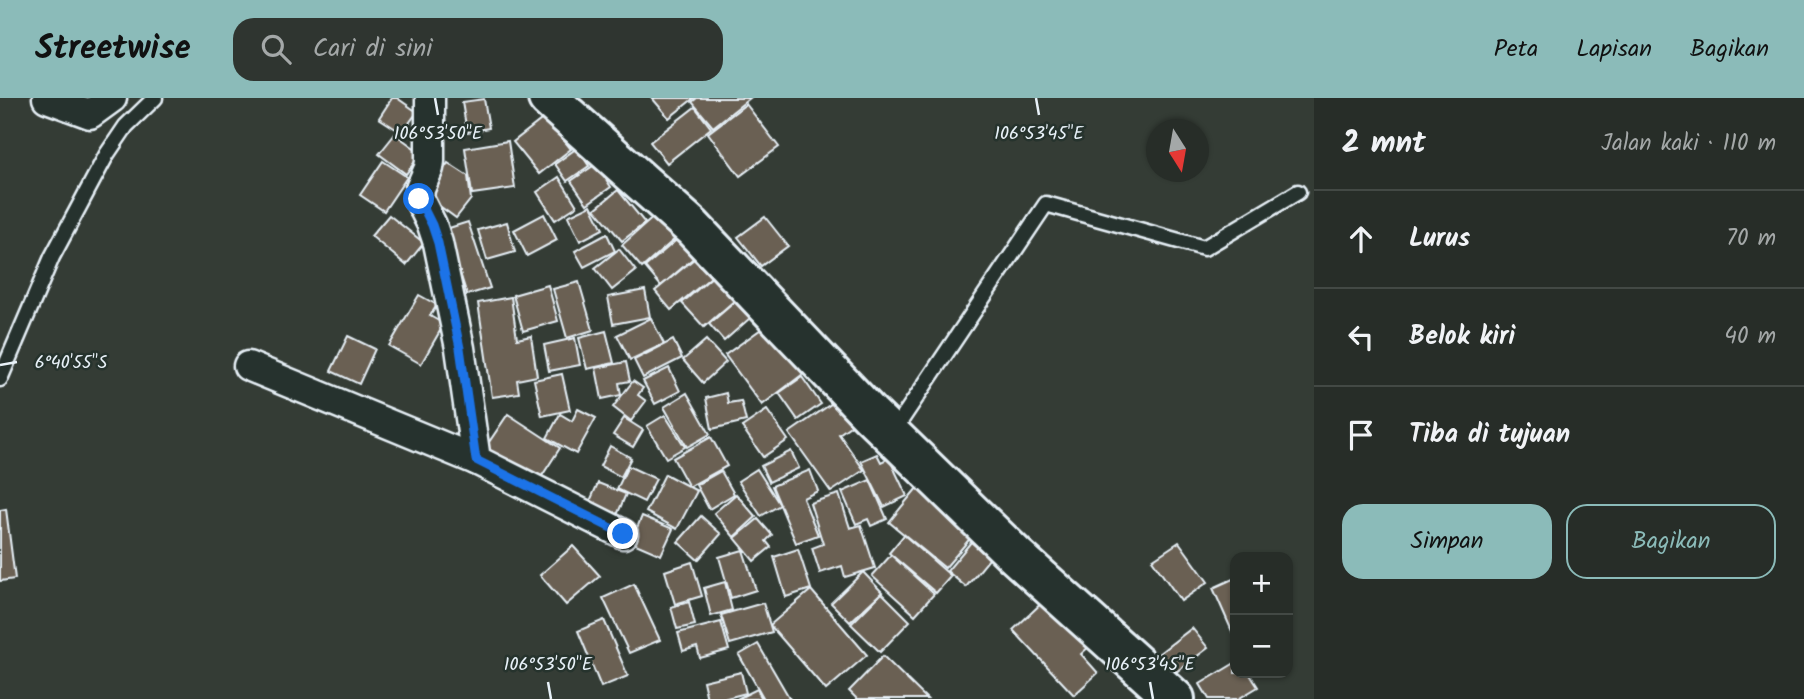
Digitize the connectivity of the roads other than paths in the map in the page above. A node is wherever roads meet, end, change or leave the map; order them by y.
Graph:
1 (47, 98) edge
2 (112, 98) edge
3 (155, 98) edge
4 (429, 98) edge
5 (548, 98) edge
6 (1298, 192) dead end
7 (248, 366) dead end
8 (0, 379) edge
9 (892, 435) junction
10 (476, 460) junction
11 (623, 534) dead end
12 (1175, 699) edge

1 - 2 street
3 - 8 lane
4 - 10 street
5 - 9 street
6 - 9 lane
7 - 10 street
9 - 12 street
10 - 11 street

